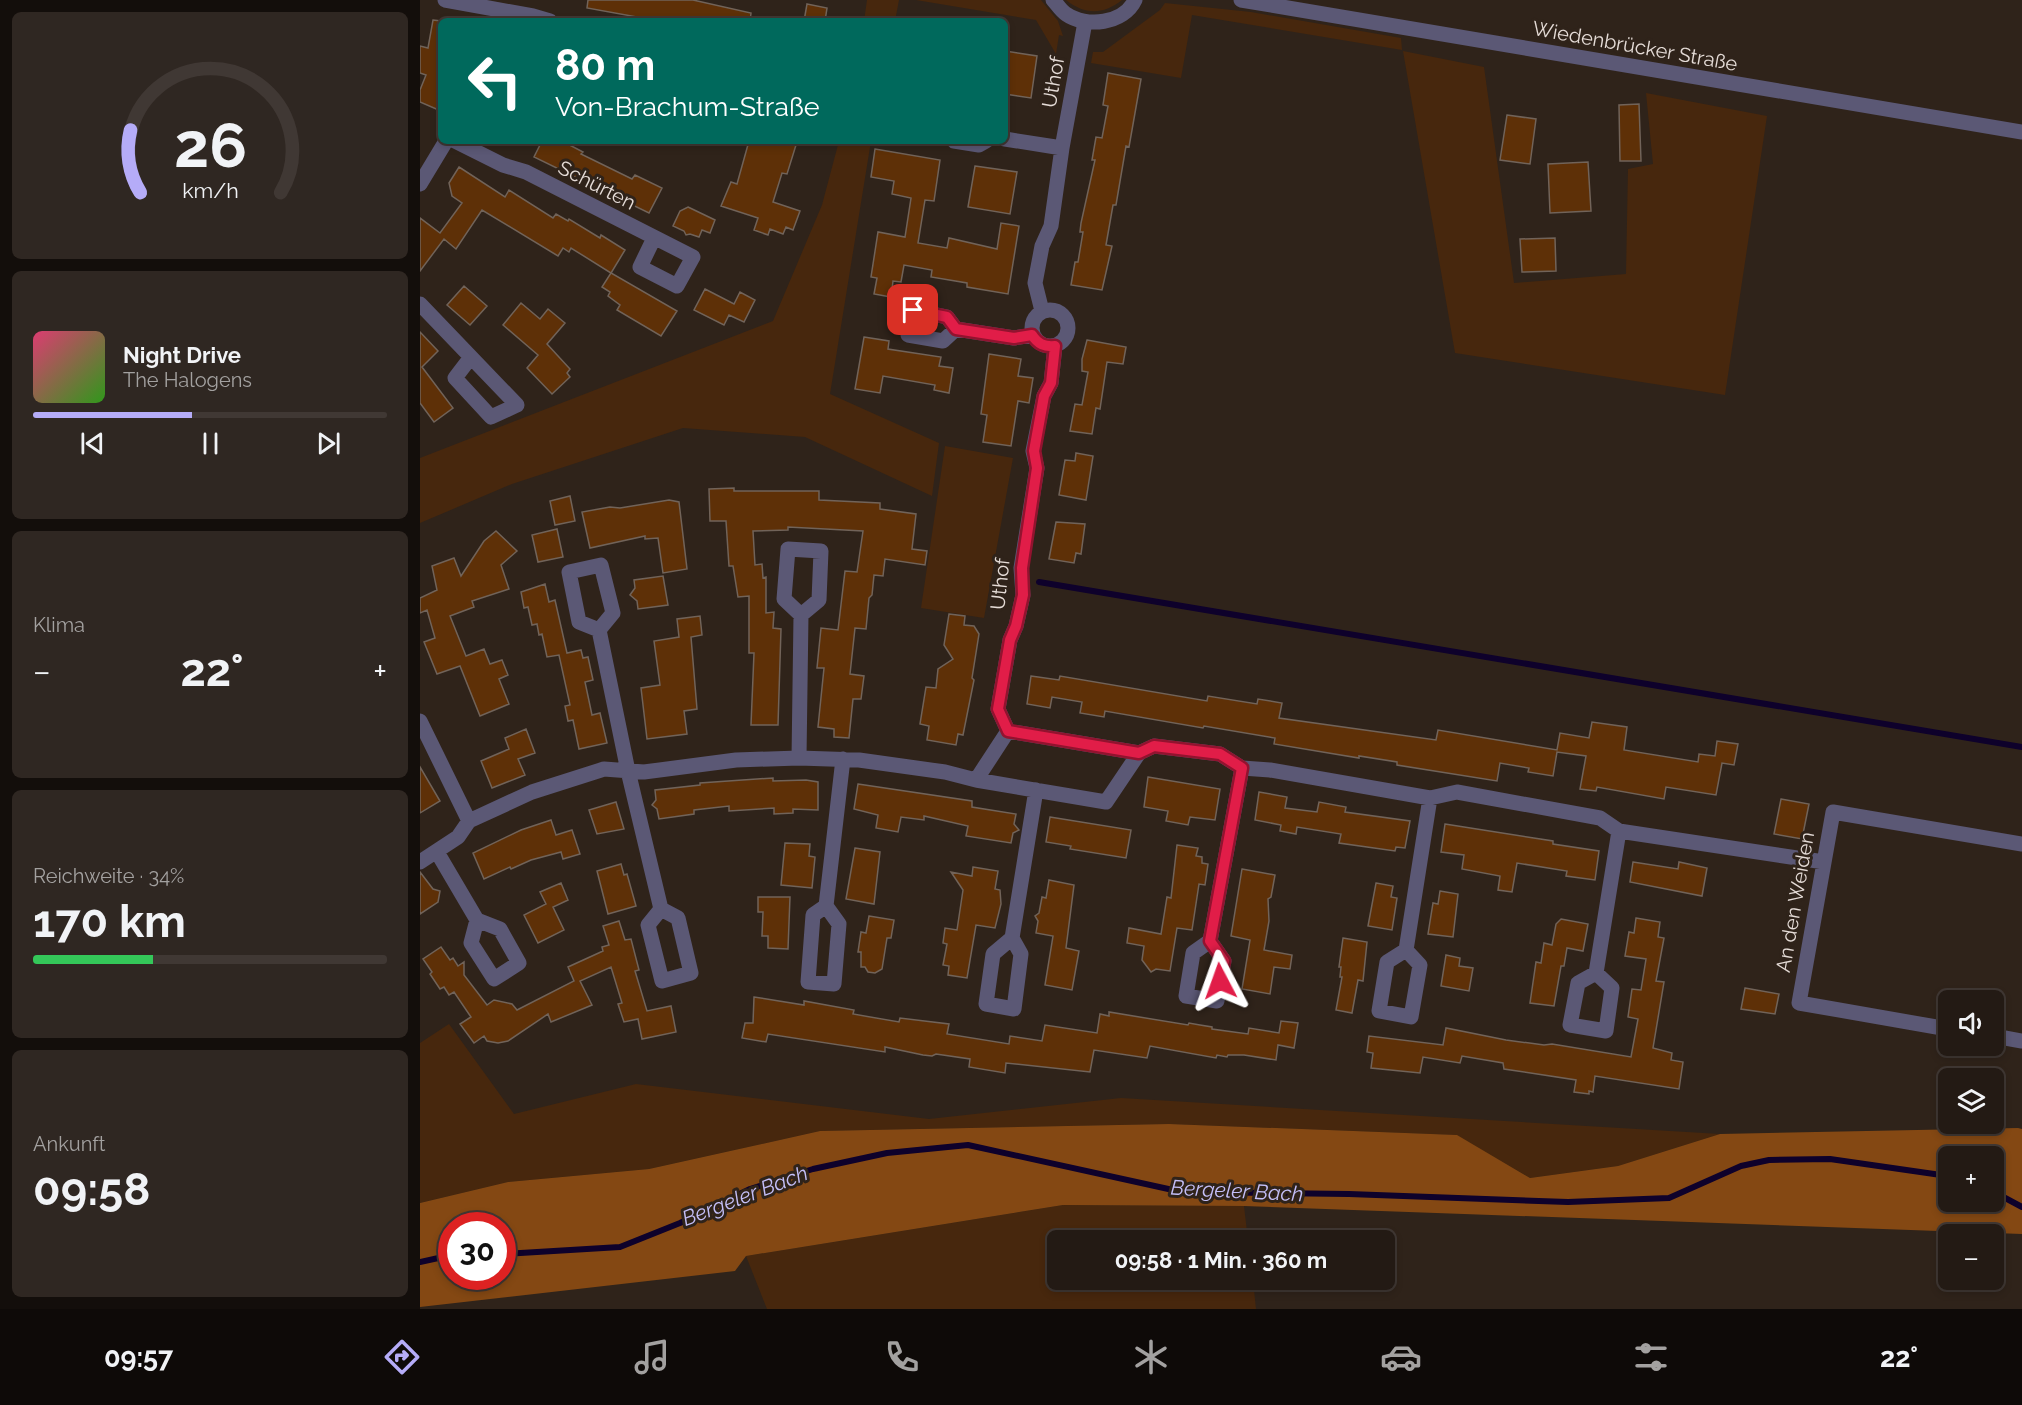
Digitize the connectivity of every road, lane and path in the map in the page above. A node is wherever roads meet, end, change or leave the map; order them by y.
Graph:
1 (445, 0) edge
2 (1053, 0) edge
3 (1135, 0) edge
4 (1241, 0) edge
5 (490, 15) edge
6 (540, 18) edge
7 (1085, 22) junction
8 (2022, 132) edge
9 (1008, 139) edge
10 (444, 144) edge
11 (461, 144) edge
12 (1062, 148) junction
13 (420, 184) edge
14 (654, 238) dead end
15 (420, 303) edge
16 (1042, 311) junction
17 (956, 329) dead end
18 (1032, 335) junction
19 (1055, 346) junction
20 (471, 357) dead end
21 (801, 615) dead end
22 (599, 630) dead end
23 (420, 721) edge
24 (1008, 731) junction
25 (1139, 753) junction
26 (799, 758) junction
27 (843, 759) junction
28 (1242, 768) junction
29 (628, 771) junction
30 (976, 780) junction
31 (1036, 790) junction
32 (1430, 798) junction
33 (469, 821) junction
34 (1619, 831) junction
35 (2022, 844) edge
36 (437, 852) junction
37 (420, 862) edge
38 (1824, 862) junction
39 (826, 906) junction
40 (661, 909) dead end
41 (477, 920) dead end
42 (1012, 938) dead end
43 (1210, 941) dead end
44 (1406, 950) dead end
45 (1596, 973) dead end
46 (1938, 1027) edge
47 (2004, 1038) edge
48 (2022, 1041) edge

1 - 5 street
2 - 7 street
3 - 7 street
4 - 8 street, Wiedenbrücker Straße
5 - 6 street
7 - 12 street, Uthof
9 - 12 street
10 - 13 street
11 - 14 street, Schürten
12 - 16 street, Uthof
15 - 20 street
16 - 18 street
16 - 19 street
17 - 18 street
18 - 19 street
19 - 24 street, Uthof
21 - 26 street
22 - 29 street
23 - 33 street
24 - 25 street
24 - 30 street
25 - 28 street
25 - 31 street
26 - 27 street
26 - 29 street
27 - 30 street
27 - 39 street
28 - 32 street
28 - 43 street
29 - 33 street
29 - 40 street
30 - 31 street
31 - 42 street
32 - 34 street
32 - 44 street
33 - 36 street
34 - 38 street
34 - 45 street
35 - 38 street, An den Weiden
36 - 37 street
36 - 41 street
38 - 46 street, An den Weiden
39 - 39 street
47 - 48 street

